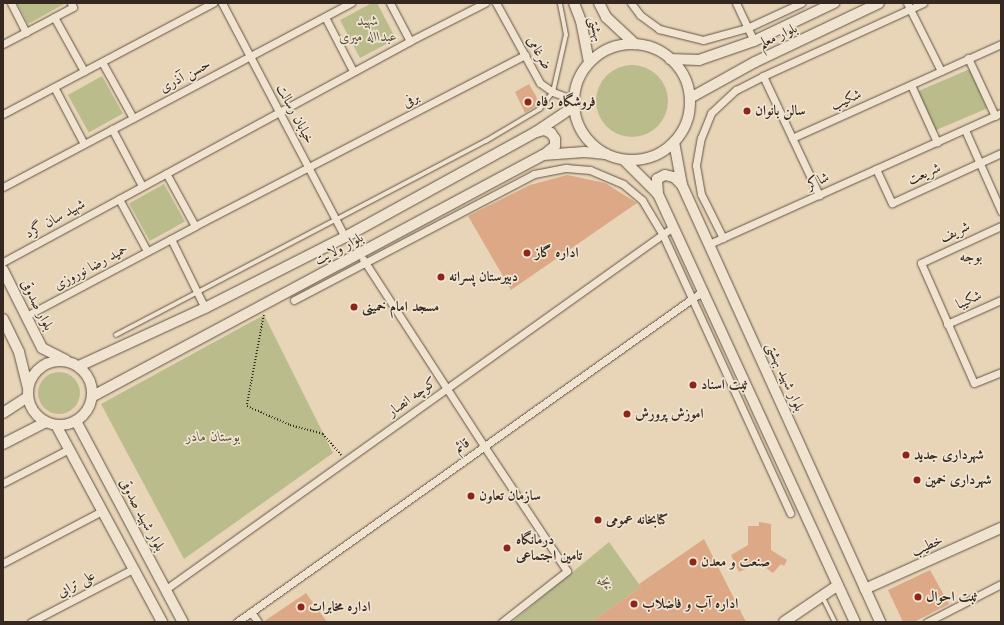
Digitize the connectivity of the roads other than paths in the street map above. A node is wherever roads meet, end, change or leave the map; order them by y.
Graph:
1 (11, 3) edge
2 (80, 3) edge
3 (213, 3) edge
4 (222, 3) edge
5 (351, 3) edge
6 (390, 3) edge
7 (485, 3) edge
8 (496, 3) edge
9 (560, 3) edge
10 (574, 3) edge
11 (599, 3) edge
12 (632, 3) edge
13 (736, 3) edge
14 (800, 3) edge
15 (834, 3) edge
16 (880, 3) edge
17 (923, 3) edge
18 (72, 5) edge
19 (908, 6) edge
20 (54, 17) junction
21 (325, 17) junction
22 (747, 28) junction
23 (26, 32) junction
24 (410, 41) junction
25 (754, 41) junction
26 (3, 44) edge
27 (635, 44) junction
28 (1001, 44) edge
29 (525, 55) junction
30 (250, 56) junction
31 (968, 58) junction
32 (670, 59) junction
33 (102, 62) junction
34 (589, 62) junction
35 (353, 70) junction
36 (84, 71) junction
37 (941, 71) junction
38 (763, 76) junction
39 (910, 85) junction
40 (54, 87) junction
41 (553, 92) junction
42 (690, 98) junction
43 (574, 103) junction
44 (278, 112) junction
45 (3, 114) edge
46 (998, 115) edge
47 (132, 118) junction
48 (112, 130) junction
49 (964, 130) junction
50 (536, 132) junction
51 (792, 138) junction
52 (674, 142) junction
53 (937, 142) junction
54 (84, 144) junction
55 (1001, 153) edge
56 (606, 154) junction
57 (543, 156) junction
58 (624, 160) junction
59 (980, 163) junction
60 (309, 169) junction
61 (876, 169) junction
62 (166, 173) junction
63 (682, 185) junction
64 (142, 186) junction
65 (3, 187) edge
66 (658, 194) junction
67 (819, 195) junction
68 (119, 199) junction
69 (1001, 211) edge
70 (336, 221) junction
71 (195, 226) junction
72 (1001, 226) edge
73 (673, 227) junction
74 (662, 233) junction
75 (345, 237) junction
76 (723, 238) junction
77 (170, 239) junction
78 (709, 244) junction
79 (147, 251) junction
80 (363, 258) junction
81 (3, 262) edge
82 (3, 270) edge
83 (703, 291) junction
84 (198, 293) junction
85 (692, 297) junction
86 (294, 300) dead end
87 (1001, 300) edge
88 (205, 308) junction
89 (26, 316) junction
90 (4, 324) edge
91 (948, 324) junction
92 (116, 335) dead end
93 (69, 362) junction
94 (78, 366) junction
95 (1001, 372) edge
96 (28, 387) junction
97 (446, 388) junction
98 (92, 396) junction
99 (28, 397) junction
100 (3, 413) edge
101 (76, 421) junction
102 (51, 423) junction
103 (3, 444) edge
104 (484, 446) junction
105 (69, 449) junction
106 (3, 483) edge
107 (102, 511) junction
108 (790, 513) dead end
109 (1001, 528) edge
110 (3, 563) edge
111 (133, 568) junction
112 (838, 584) junction
113 (1001, 584) edge
114 (166, 589) junction
115 (865, 589) junction
116 (822, 596) junction
117 (251, 612) junction
118 (31, 622) edge
119 (162, 622) edge
120 (183, 622) edge
121 (237, 622) edge
122 (258, 622) edge
123 (502, 622) edge
124 (784, 622) edge
125 (835, 622) edge
126 (855, 622) edge
127 (880, 622) edge
128 (928, 622) edge

1 - 23 street
2 - 18 street
3 - 33 street
4 - 30 street, خیابان رسالت
5 - 21 street, حسن آذری
6 - 24 street
7 - 24 street
8 - 29 street, ضرغامی
9 - 41 lane
10 - 34 main road, بهشتی
11 - 27 main road, بهشتی
12 - 22 street
13 - 22 street
14 - 22 street
15 - 25 main road, بلوار معلم
16 - 42 main road, بلوار معلم
17 - 19 street
18 - 20 street
19 - 37 street
19 - 38 street
20 - 23 street
20 - 36 street
21 - 30 street, حسن آذری
21 - 35 street
22 - 25 street
23 - 26 street
24 - 35 street
25 - 32 main road, بلوار معلم
27 - 32 main road
27 - 34 main road
28 - 31 street
29 - 41 street, ضرغامی
29 - 60 street, برفی
30 - 44 street, خیابان رسالت
30 - 47 street, حسن آذری
31 - 37 street, شکیب
31 - 46 street
32 - 42 main road
33 - 36 street
33 - 47 street
34 - 43 main road
35 - 44 street
36 - 40 street
37 - 39 street, شکیب
38 - 51 street
38 - 76 street
39 - 51 street, شکیب
39 - 53 street
40 - 45 street
40 - 54 street
41 - 43 street, ضرغامی
41 - 70 lane
42 - 52 main road
43 - 50 main road, بلوار ولایت
43 - 56 main road
44 - 60 street, خیابان رسالت
44 - 62 street
46 - 49 street, شاکر
47 - 48 street, حسن آذری
48 - 54 street, حسن آذری
48 - 64 street
49 - 53 street, شاکر
49 - 59 street
50 - 57 main road
50 - 75 main road, بلوار ولایت
51 - 67 street
52 - 58 main road
52 - 63 main road, بلوار شهید بهشتی
53 - 61 street, شاکر
54 - 65 street, حسن آذری
55 - 59 street, شریعت
56 - 57 main road, بلوار ولایت
56 - 58 main road
57 - 80 main road, بلوار ولایت
58 - 66 main road
59 - 61 street, شریعت
59 - 69 street
60 - 70 street, خیابان رسالت
60 - 71 street
61 - 67 street, شاکر
62 - 64 street, شهید سان گرد
62 - 71 street
63 - 66 main road
63 - 78 main road, بلوار شهید بهشتی
64 - 68 street, شهید سان گرد
66 - 73 main road
67 - 76 street, شاکر
68 - 79 street
68 - 81 street, شهید سان گرد
70 - 75 street, خیابان رسالت
70 - 84 lane
71 - 77 street, حمید رضا نوروزی
72 - 91 street, شریف
73 - 74 street, کوچه انصار
73 - 83 main road
74 - 80 street
74 - 85 street
74 - 97 street, کوچه انصار
75 - 88 main road, بلوار ولایت
76 - 78 street, شاکر
77 - 79 street, حمید رضا نوروزی
77 - 84 street
78 - 115 main road, بلوار شهید بهشتی
79 - 89 street, حمید رضا نوروزی
80 - 86 street
80 - 97 street
80 - 98 main road, بلوار ولایت
82 - 89 main road, بلوار صدوقی
83 - 85 street, قائم
83 - 112 main road
84 - 88 street
84 - 92 lane
85 - 104 street, قائم
85 - 108 street
87 - 91 street, شکیبا
88 - 94 main road, بلوار ولایت
89 - 93 main road, بلوار صدوقی
90 - 96 main road
91 - 95 street
93 - 94 main road
93 - 96 main road
94 - 98 main road
96 - 99 main road
97 - 104 street
97 - 114 street, کوچه انصار
98 - 101 main road
99 - 100 main road
99 - 102 main road
101 - 102 main road
101 - 114 main road, بلوار شهید صدوقی
102 - 103 main road
102 - 105 main road
104 - 117 street, قائم
104 - 123 street
105 - 106 street
105 - 107 main road
107 - 110 street
107 - 111 main road
109 - 115 main road, خطیب
111 - 118 street, علی ترابی
111 - 119 main road
112 - 116 main road
112 - 126 main road
113 - 128 street
114 - 120 main road, بلوار شهید صدوقی
115 - 127 main road, بلوار شهید بهشتی
116 - 124 main road
116 - 125 lane
117 - 121 street, قائم
117 - 122 street

